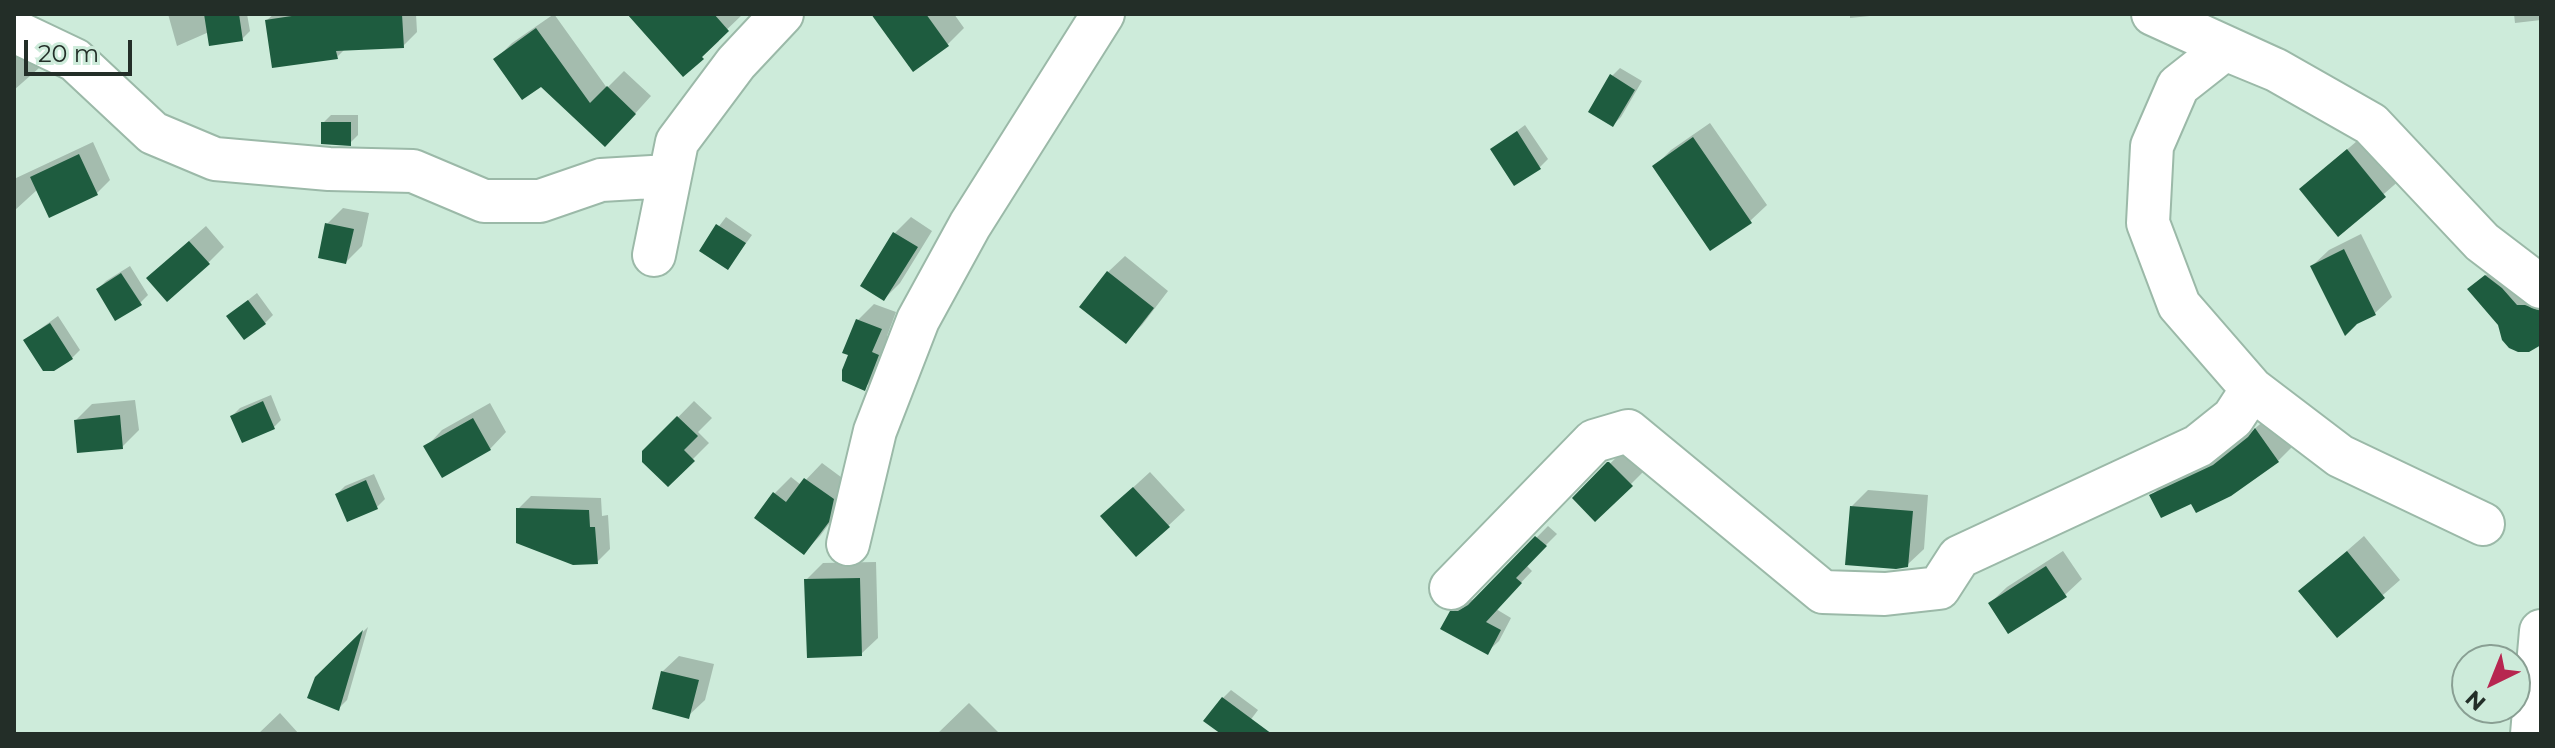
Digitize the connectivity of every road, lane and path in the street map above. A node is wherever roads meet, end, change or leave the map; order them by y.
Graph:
1 (782, 14) edge
2 (1103, 14) edge
3 (2153, 14) edge
4 (14, 31) edge
5 (2276, 70) junction
6 (669, 176) junction
7 (654, 255) dead end
8 (2541, 287) edge
9 (2252, 389) junction
10 (2483, 524) dead end
11 (848, 544) dead end
12 (1451, 588) dead end
13 (2541, 631) edge
14 (2532, 734) edge

1 - 6 street
2 - 11 street
3 - 5 street
4 - 6 street
5 - 8 street
5 - 9 street
6 - 7 street
9 - 10 street
9 - 12 street
13 - 14 street

